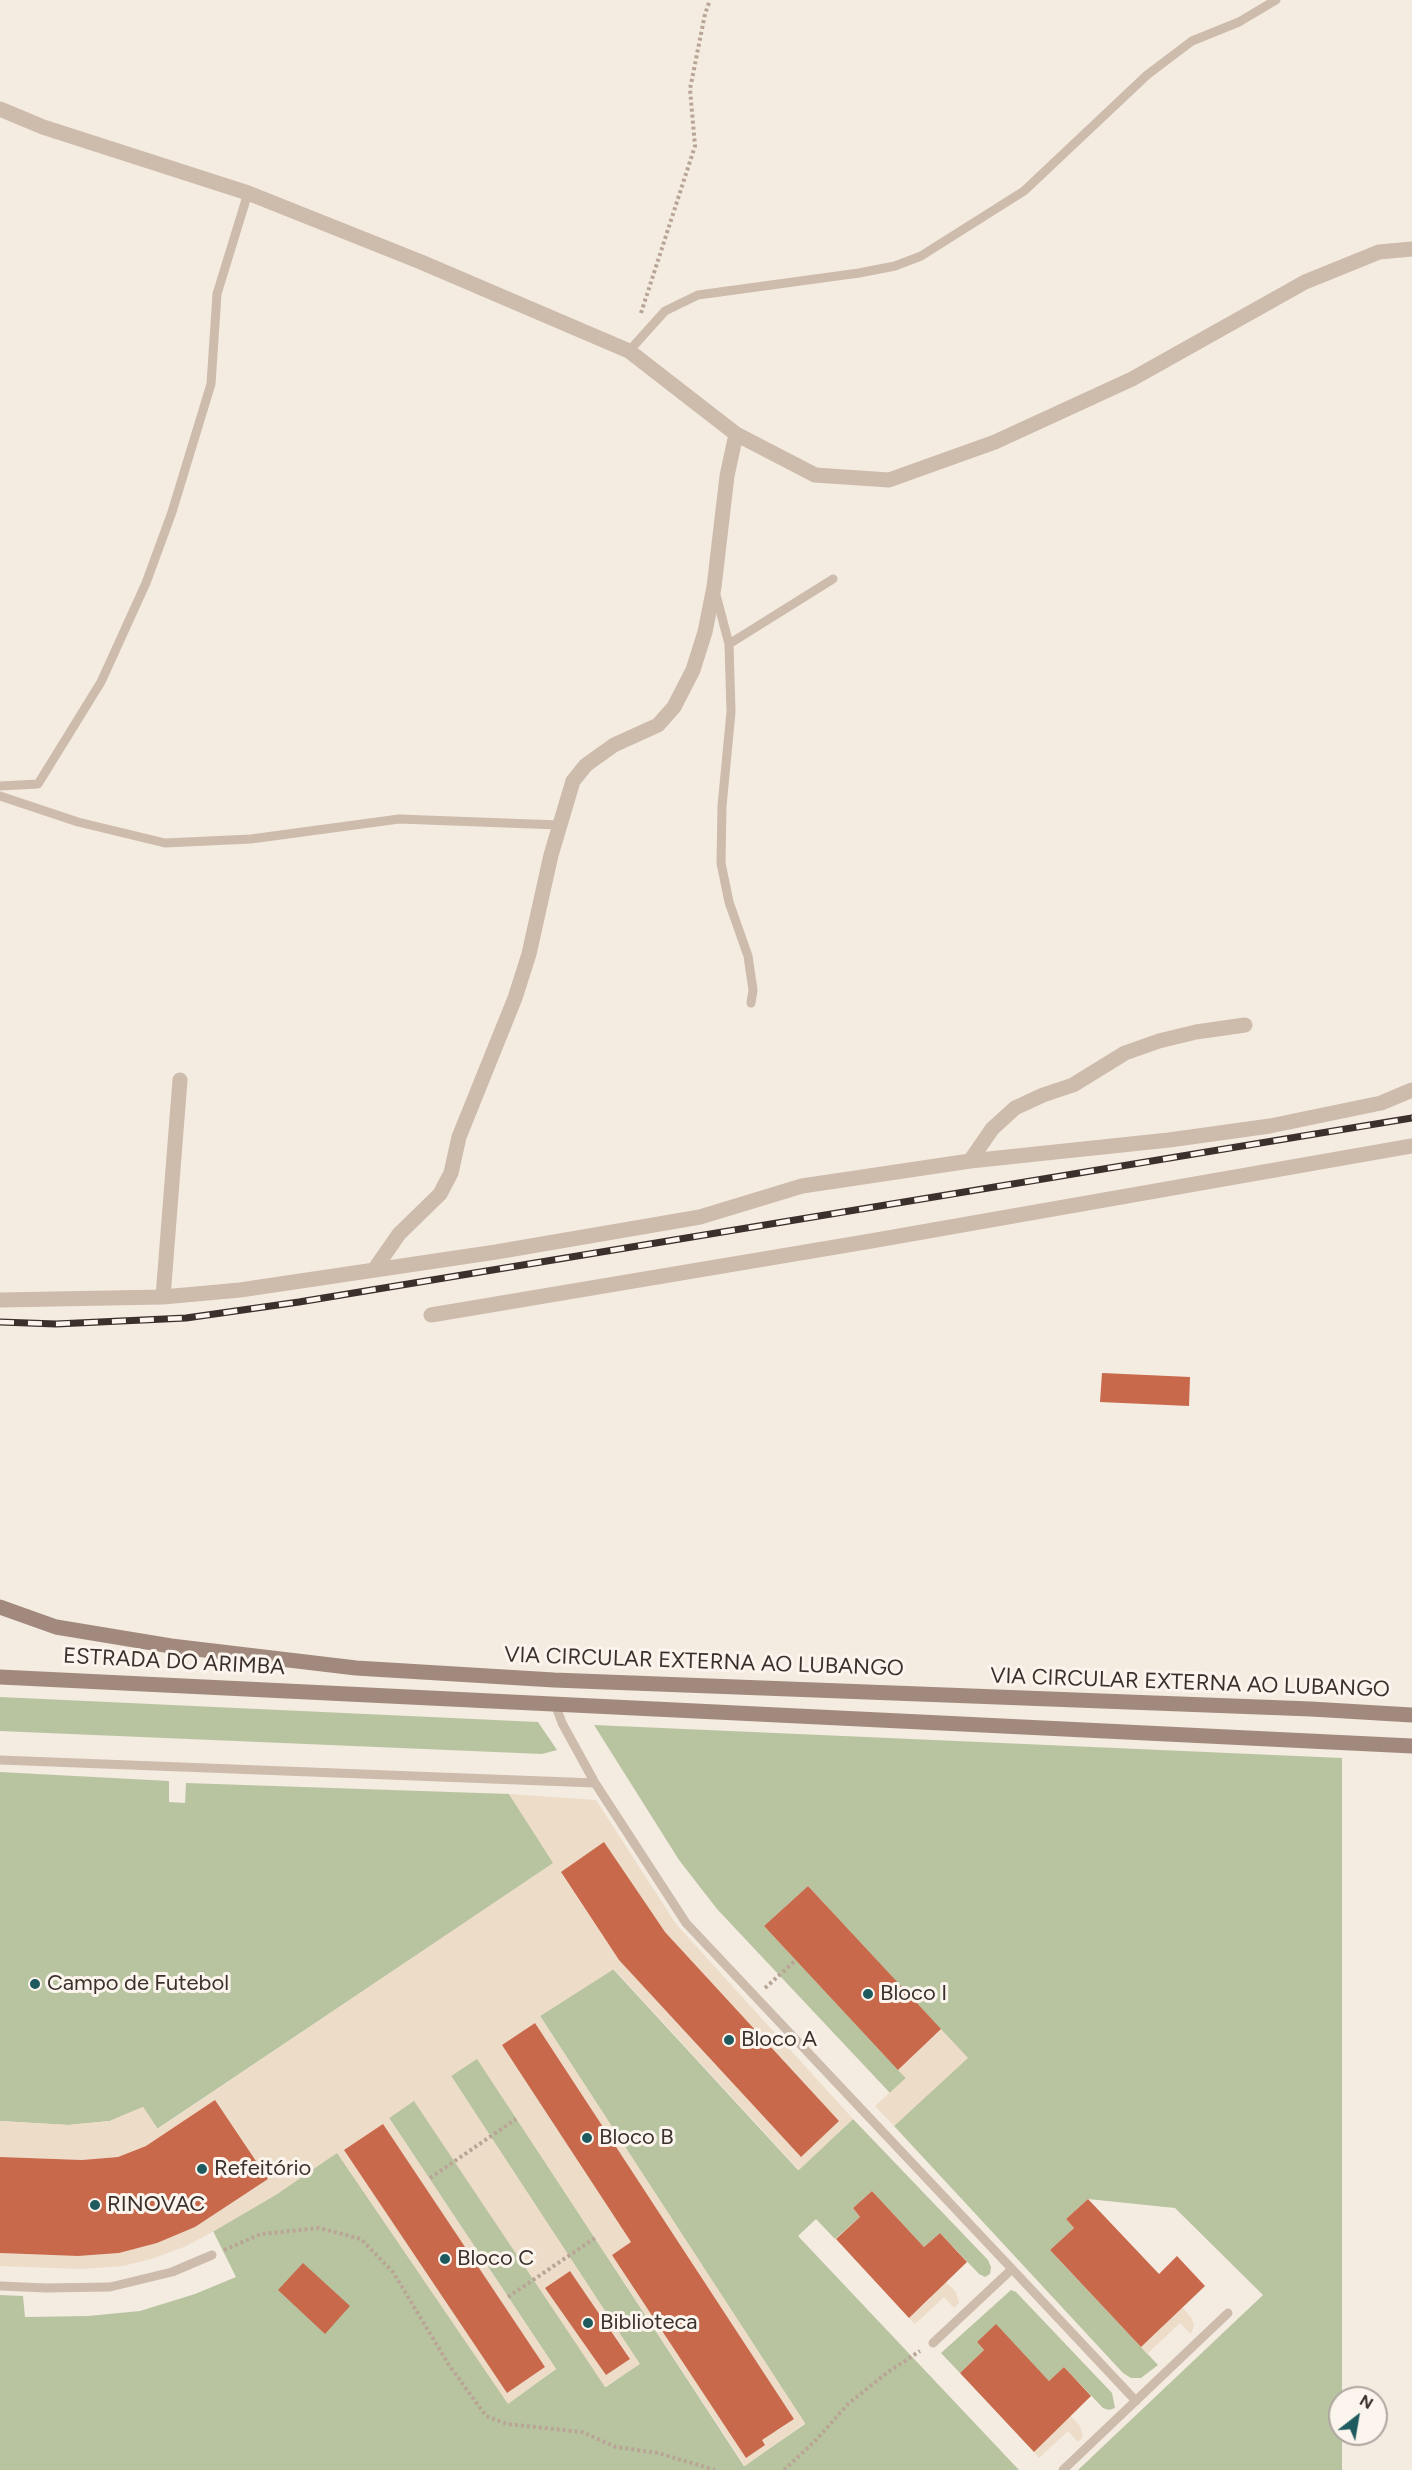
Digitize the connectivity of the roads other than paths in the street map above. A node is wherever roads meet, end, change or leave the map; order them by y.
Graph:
1 (1276, 0) edge
2 (0, 109) edge
3 (248, 193) junction
4 (1412, 249) edge
5 (629, 351) junction
6 (736, 434) junction
7 (833, 579) dead end
8 (714, 587) junction
9 (729, 644) junction
10 (0, 786) edge
11 (0, 796) edge
12 (559, 825) junction
13 (751, 1004) dead end
14 (1245, 1025) dead end
15 (180, 1080) dead end
16 (1412, 1090) edge
17 (1412, 1146) edge
18 (970, 1161) junction
19 (374, 1270) junction
20 (163, 1297) junction
21 (0, 1300) edge
22 (431, 1315) dead end
23 (0, 1607) edge
24 (0, 1677) edge
25 (346, 1693) joint
26 (555, 1704) junction
27 (1412, 1715) edge
28 (1412, 1746) edge
29 (0, 1760) edge
30 (595, 1783) junction
31 (212, 2255) road end
32 (1012, 2269) junction
33 (0, 2286) edge
34 (1228, 2313) dead end
35 (933, 2343) road end
36 (1136, 2401) junction
37 (1063, 2470) edge

1 - 5 lane
2 - 3 street
3 - 5 street
3 - 10 lane
4 - 6 street
5 - 6 street
6 - 8 street
7 - 9 lane
8 - 9 lane
8 - 12 street
9 - 13 lane
11 - 12 lane
12 - 19 street
14 - 18 street
15 - 20 street
16 - 18 street
17 - 22 street
18 - 19 street
19 - 20 street
20 - 21 street
23 - 27 main road, VIA CIRCULAR EXTERNA AO LUBANGO
24 - 25 main road, ESTRADA DO ARIMBA
25 - 26 main road, VIA CIRCULAR EXTERNA AO LUBANGO
26 - 28 main road, VIA CIRCULAR EXTERNA AO LUBANGO
26 - 30 lane
29 - 30 lane
30 - 32 lane
31 - 33 lane
32 - 35 lane
32 - 36 lane
34 - 36 lane
36 - 37 lane

